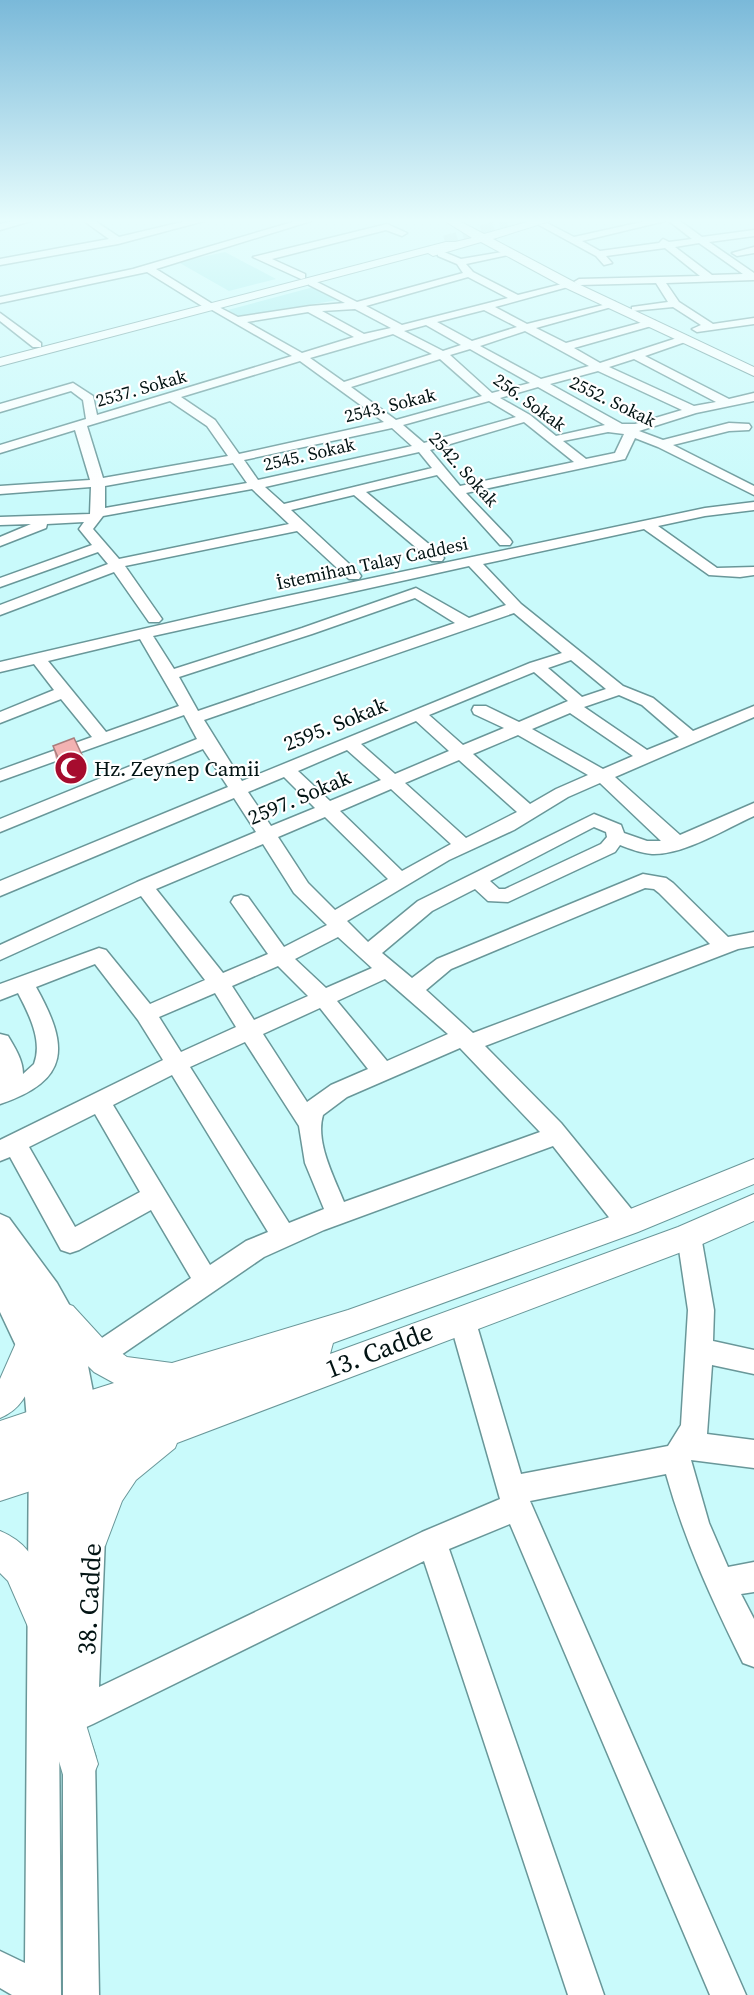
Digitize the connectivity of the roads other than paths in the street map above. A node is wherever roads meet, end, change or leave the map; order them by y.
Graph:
1 (170, 314) edge
2 (176, 314) edge
3 (226, 314) edge
4 (276, 314) edge
5 (319, 314) edge
6 (369, 314) edge
7 (453, 314) edge
8 (501, 314) edge
9 (574, 314) edge
10 (632, 314) edge
11 (645, 314) edge
12 (691, 314) edge
13 (2, 320) edge
14 (237, 320) junction
15 (427, 321) junction
16 (753, 322) edge
17 (651, 323) junction
18 (527, 327) junction
19 (711, 327) junction
20 (397, 329) junction
21 (684, 335) junction
22 (363, 338) junction
23 (37, 345) junction
24 (470, 345) junction
25 (566, 347) junction
26 (0, 354) edge
27 (442, 355) junction
28 (635, 355) junction
29 (303, 358) junction
30 (754, 361) edge
31 (0, 362) edge
32 (599, 367) junction
33 (754, 372) edge
34 (538, 384) junction
35 (344, 386) junction
36 (173, 397) junction
37 (490, 397) junction
38 (754, 397) edge
39 (732, 402) junction
40 (0, 408) edge
41 (693, 410) junction
42 (526, 418) junction
43 (86, 423) junction
44 (394, 424) junction
45 (745, 427) junction
46 (626, 430) junction
47 (754, 439) edge
48 (553, 440) junction
49 (662, 444) junction
50 (422, 448) junction
51 (0, 449) edge
52 (237, 458) junction
53 (584, 464) junction
54 (440, 470) junction
55 (98, 483) junction
56 (255, 485) junction
57 (0, 490) edge
58 (356, 490) junction
59 (457, 491) junction
60 (754, 492) edge
61 (754, 506) edge
62 (280, 509) junction
63 (55, 520) junction
64 (93, 520) junction
65 (0, 521) edge
66 (647, 525) junction
67 (298, 526) junction
68 (0, 542) edge
69 (505, 542) junction
70 (99, 547) junction
71 (437, 558) junction
72 (472, 562) junction
73 (116, 565) junction
74 (754, 571) edge
75 (354, 576) junction
76 (0, 583) edge
77 (516, 607) junction
78 (0, 610) edge
79 (466, 623) junction
80 (149, 626) junction
81 (0, 652) edge
82 (574, 654) junction
83 (38, 658) junction
84 (536, 666) junction
85 (0, 667) edge
86 (170, 675) junction
87 (618, 690) junction
88 (63, 692) junction
89 (575, 705) junction
90 (480, 710) dead end
91 (754, 711) edge
92 (192, 713) junction
93 (418, 714) junction
94 (0, 718) edge
95 (520, 729) junction
96 (690, 737) junction
97 (102, 738) junction
98 (207, 741) junction
99 (349, 742) junction
100 (461, 755) junction
101 (645, 757) junction
102 (285, 768) junction
103 (0, 776) edge
104 (603, 776) junction
105 (393, 784) junction
106 (237, 788) junction
107 (754, 809) edge
108 (327, 811) junction
109 (529, 813) junction
110 (0, 826) edge
111 (267, 836) junction
112 (616, 837) junction
113 (679, 843) junction
114 (464, 846) junction
115 (649, 849) junction
116 (477, 880) junction
117 (401, 881) junction
118 (659, 883) junction
119 (144, 887) junction
120 (0, 889) edge
121 (241, 902) dead end
122 (338, 924) junction
123 (754, 939) edge
124 (725, 946) junction
125 (368, 952) junction
126 (0, 953) edge
127 (281, 957) junction
128 (388, 969) junction
129 (23, 983) junction
130 (219, 983) junction
131 (412, 990) junction
132 (0, 992) edge
133 (323, 998) junction
134 (146, 1014) junction
135 (249, 1031) junction
136 (466, 1040) junction
137 (0, 1042) edge
138 (176, 1064) junction
139 (383, 1071) junction
140 (3, 1093) edge
141 (99, 1102) junction
142 (310, 1125) junction
143 (557, 1135) junction
144 (7, 1148) edge
145 (754, 1171) edge
146 (155, 1196) junction
147 (754, 1207) edge
148 (338, 1215) junction
149 (628, 1223) junction
150 (0, 1225) edge
151 (284, 1236) junction
152 (689, 1236) junction
153 (0, 1254) edge
154 (207, 1283) junction
155 (0, 1285) edge
156 (62, 1316) junction
157 (462, 1319) junction
158 (348, 1324) junction
159 (30, 1347) junction
160 (699, 1350) junction
161 (96, 1357) junction
162 (754, 1362) edge
163 (183, 1375) junction
164 (0, 1402) edge
165 (174, 1428) junction
166 (0, 1437) edge
167 (65, 1438) junction
168 (680, 1452) junction
169 (754, 1454) edge
170 (0, 1460) edge
171 (0, 1484) edge
172 (514, 1498) junction
173 (92, 1533) junction
174 (432, 1542) junction
175 (0, 1549) edge
176 (754, 1577) edge
177 (720, 1583) junction
178 (754, 1617) edge
179 (45, 1623) junction
180 (754, 1652) edge
181 (82, 1712) junction
182 (78, 1764) junction
183 (0, 1969) edge
184 (42, 1994) edge
185 (81, 1995) edge
186 (586, 1995) edge
187 (728, 1995) edge

1 - 23 main road
2 - 31 main road
3 - 14 street, 2542. Sokak
4 - 14 street
5 - 22 street
6 - 20 street, 256. Sokak
7 - 15 street, 2537. Sokak
8 - 18 street
9 - 18 street
10 - 17 main road
11 - 21 main road
12 - 19 street
13 - 23 street
14 - 29 street, 2542. Sokak
15 - 20 street, 2537. Sokak
15 - 24 street, 2552. Sokak
16 - 19 street, 2543. Sokak
17 - 21 main road
17 - 25 street
18 - 24 street
18 - 25 street
19 - 21 street, 2543. Sokak
20 - 22 street, 2537. Sokak
20 - 27 street, 256. Sokak
21 - 28 street, 2543. Sokak
21 - 30 main road
21 - 33 main road
22 - 29 street, 2537. Sokak
23 - 26 main road
24 - 27 street
24 - 34 street, 2552. Sokak
25 - 32 street
27 - 35 street
27 - 37 street, 256. Sokak
28 - 32 street, 2543. Sokak
28 - 39 street
29 - 35 street, 2542. Sokak
29 - 36 street, 2537. Sokak
32 - 34 street, 2543. Sokak
32 - 41 street
34 - 37 street, 2543. Sokak
34 - 46 street, 2552. Sokak
35 - 44 street, 2542. Sokak
36 - 43 street, 2537. Sokak
36 - 52 street
37 - 42 street, 256. Sokak
37 - 44 street, 2543. Sokak
38 - 39 street
39 - 41 street
39 - 45 street
40 - 43 street
41 - 46 street
42 - 48 street, 256. Sokak
42 - 50 street, 2545. Sokak
43 - 51 street, 2537. Sokak
43 - 55 street
44 - 50 street, 2542. Sokak
44 - 52 street, 2543. Sokak
45 - 47 street
45 - 49 street
46 - 48 street
46 - 49 street, 2552. Sokak
46 - 53 street
48 - 53 street, 256. Sokak
49 - 60 street, 2552. Sokak
50 - 54 street, 2542. Sokak
50 - 56 street, 2545. Sokak
52 - 55 street, 2543. Sokak
52 - 56 street
53 - 59 street
54 - 58 street
54 - 59 street, 2542. Sokak
55 - 57 street, 2543. Sokak
55 - 64 street
56 - 62 street
56 - 64 street, 2545. Sokak
58 - 62 street
58 - 71 street
59 - 69 street, 2542. Sokak
60 - 69 street, İstemihan Talay Caddesi
61 - 66 street, İstemihan Talay Caddesi
62 - 67 street
63 - 64 street, 2545. Sokak
63 - 65 street, 2545. Sokak
63 - 68 street
64 - 70 street
66 - 72 street, İstemihan Talay Caddesi
66 - 74 street
67 - 73 street
67 - 75 street
69 - 71 street, İstemihan Talay Caddesi
70 - 73 street
70 - 76 street
71 - 75 street, İstemihan Talay Caddesi
72 - 77 street
72 - 80 street, İstemihan Talay Caddesi
73 - 78 street
73 - 80 street
75 - 80 street, İstemihan Talay Caddesi
77 - 79 street
77 - 82 street
79 - 86 street
79 - 92 street
80 - 81 street, İstemihan Talay Caddesi
80 - 83 street, İstemihan Talay Caddesi
80 - 86 street
82 - 84 street
82 - 87 street
83 - 85 street, İstemihan Talay Caddesi
83 - 88 street
84 - 89 street
84 - 93 street
86 - 92 street
87 - 89 street, 2597. Sokak
87 - 96 street
88 - 94 street
88 - 97 street
89 - 95 street, 2597. Sokak
89 - 101 street
90 - 95 street
91 - 96 street
92 - 97 street
92 - 98 street
93 - 99 street, 2595. Sokak
93 - 100 street, 2595. Sokak
95 - 100 street, 2597. Sokak
95 - 104 street
96 - 101 street
97 - 103 street
98 - 106 street
98 - 110 street
99 - 102 street, 2595. Sokak
99 - 105 street
100 - 105 street, 2597. Sokak
100 - 109 street, 2595. Sokak
101 - 104 street
102 - 106 street, 2595. Sokak
102 - 108 street
104 - 109 street
104 - 113 street
105 - 108 street, 2597. Sokak
105 - 114 street
106 - 111 street
106 - 120 street, 2595. Sokak
107 - 113 street
108 - 111 street, 2597. Sokak
108 - 117 street
109 - 114 street
111 - 119 street, 2597. Sokak
111 - 122 street
112 - 115 street
112 - 116 street
112 - 116 street
113 - 115 street
114 - 117 street
115 - 118 street
116 - 125 street
117 - 122 street
118 - 124 street
118 - 131 street
119 - 126 street, 2597. Sokak
119 - 130 street
121 - 127 street
122 - 125 street
122 - 127 street
123 - 124 street
124 - 136 street
125 - 128 street
127 - 130 street
127 - 133 street
128 - 131 street
128 - 133 street
129 - 132 street
129 - 134 street
129 - 140 street
130 - 134 street
130 - 135 street
131 - 136 street
133 - 135 street
133 - 139 street
134 - 138 street
135 - 138 street
135 - 142 street
136 - 139 street
136 - 143 street
137 - 140 street
138 - 141 street
138 - 151 street
139 - 142 street
141 - 144 street
141 - 146 street
142 - 148 street
143 - 148 street
143 - 149 street
144 - 146 street
145 - 149 main road, 13. Cadde
146 - 154 street
147 - 152 main road, 13. Cadde
148 - 151 street
149 - 158 main road, 13. Cadde
150 - 156 street, 38. Cadde
151 - 154 street
152 - 157 main road, 13. Cadde
152 - 160 street
153 - 167 main road
154 - 161 street
155 - 159 street, 38. Cadde
156 - 161 main road
156 - 167 street, 38. Cadde
157 - 165 main road, 13. Cadde
157 - 172 street
158 - 163 main road, 13. Cadde
158 - 167 main road
159 - 164 main road
159 - 167 street, 38. Cadde
160 - 162 street
160 - 168 street
161 - 163 main road
163 - 167 main road, 13. Cadde
165 - 167 main road, 13. Cadde
165 - 173 main road
166 - 167 main road, 13. Cadde
167 - 170 main road
167 - 171 main road, 13. Cadde
167 - 173 street, 38. Cadde
167 - 179 street, 38. Cadde
167 - 182 main road
168 - 169 street
168 - 172 street
168 - 177 street
172 - 174 street
172 - 187 street
173 - 181 street, 38. Cadde
174 - 181 street
174 - 186 street
175 - 179 main road
176 - 177 street
177 - 178 street
177 - 180 street
179 - 184 street, 38. Cadde
181 - 182 street, 38. Cadde
182 - 185 street, 38. Cadde
183 - 184 street

